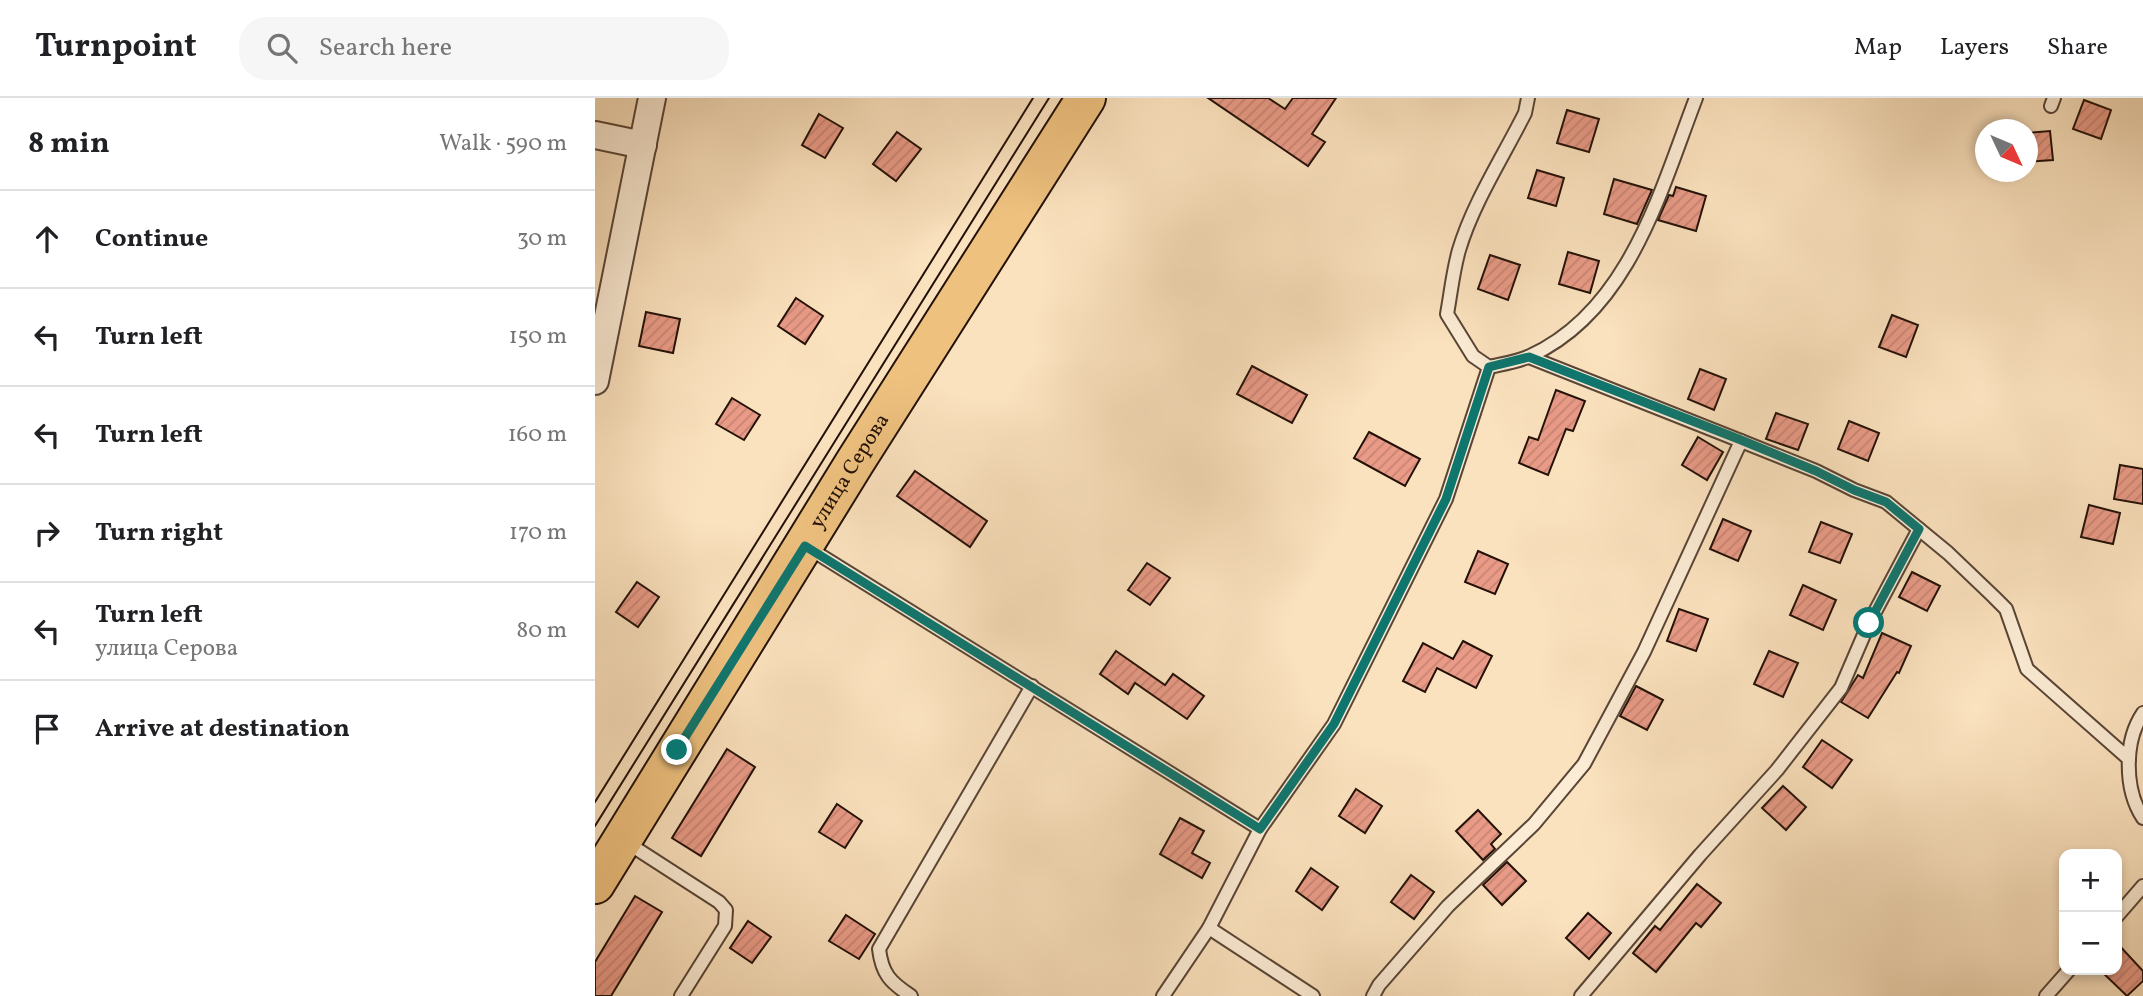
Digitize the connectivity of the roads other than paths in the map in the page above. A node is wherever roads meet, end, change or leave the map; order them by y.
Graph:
1 (652, 98) edge
2 (1086, 98) edge
3 (1528, 98) edge
4 (1696, 98) edge
5 (595, 135) edge
6 (643, 145) junction
7 (1529, 357) junction
8 (1489, 367) junction
9 (595, 381) edge
10 (1741, 440) junction
11 (1919, 529) junction
12 (805, 546) junction
13 (1033, 686) junction
14 (2143, 712) edge
15 (2129, 759) junction
16 (2143, 818) edge
17 (1260, 829) junction
18 (622, 839) junction
19 (595, 884) edge
20 (2143, 886) edge
21 (2120, 912) edge
22 (1209, 928) junction
23 (2065, 975) edge
24 (681, 996) edge
25 (911, 996) edge
26 (1163, 996) edge
27 (1313, 996) edge
28 (1374, 996) edge
29 (1581, 996) edge
30 (2046, 996) edge

1 - 6 street
2 - 12 main road, улица Серова
3 - 8 lane
4 - 7 lane
5 - 6 street
6 - 9 street
7 - 8 lane
7 - 10 lane
8 - 17 lane
10 - 11 lane
10 - 28 lane
11 - 15 lane
11 - 29 lane
12 - 13 lane
12 - 18 main road, улица Серова
13 - 17 lane
13 - 25 lane
14 - 15 lane
15 - 16 lane
17 - 22 lane
18 - 19 main road, улица Серова
18 - 24 lane
20 - 21 lane
22 - 26 lane
22 - 27 lane
23 - 30 lane

